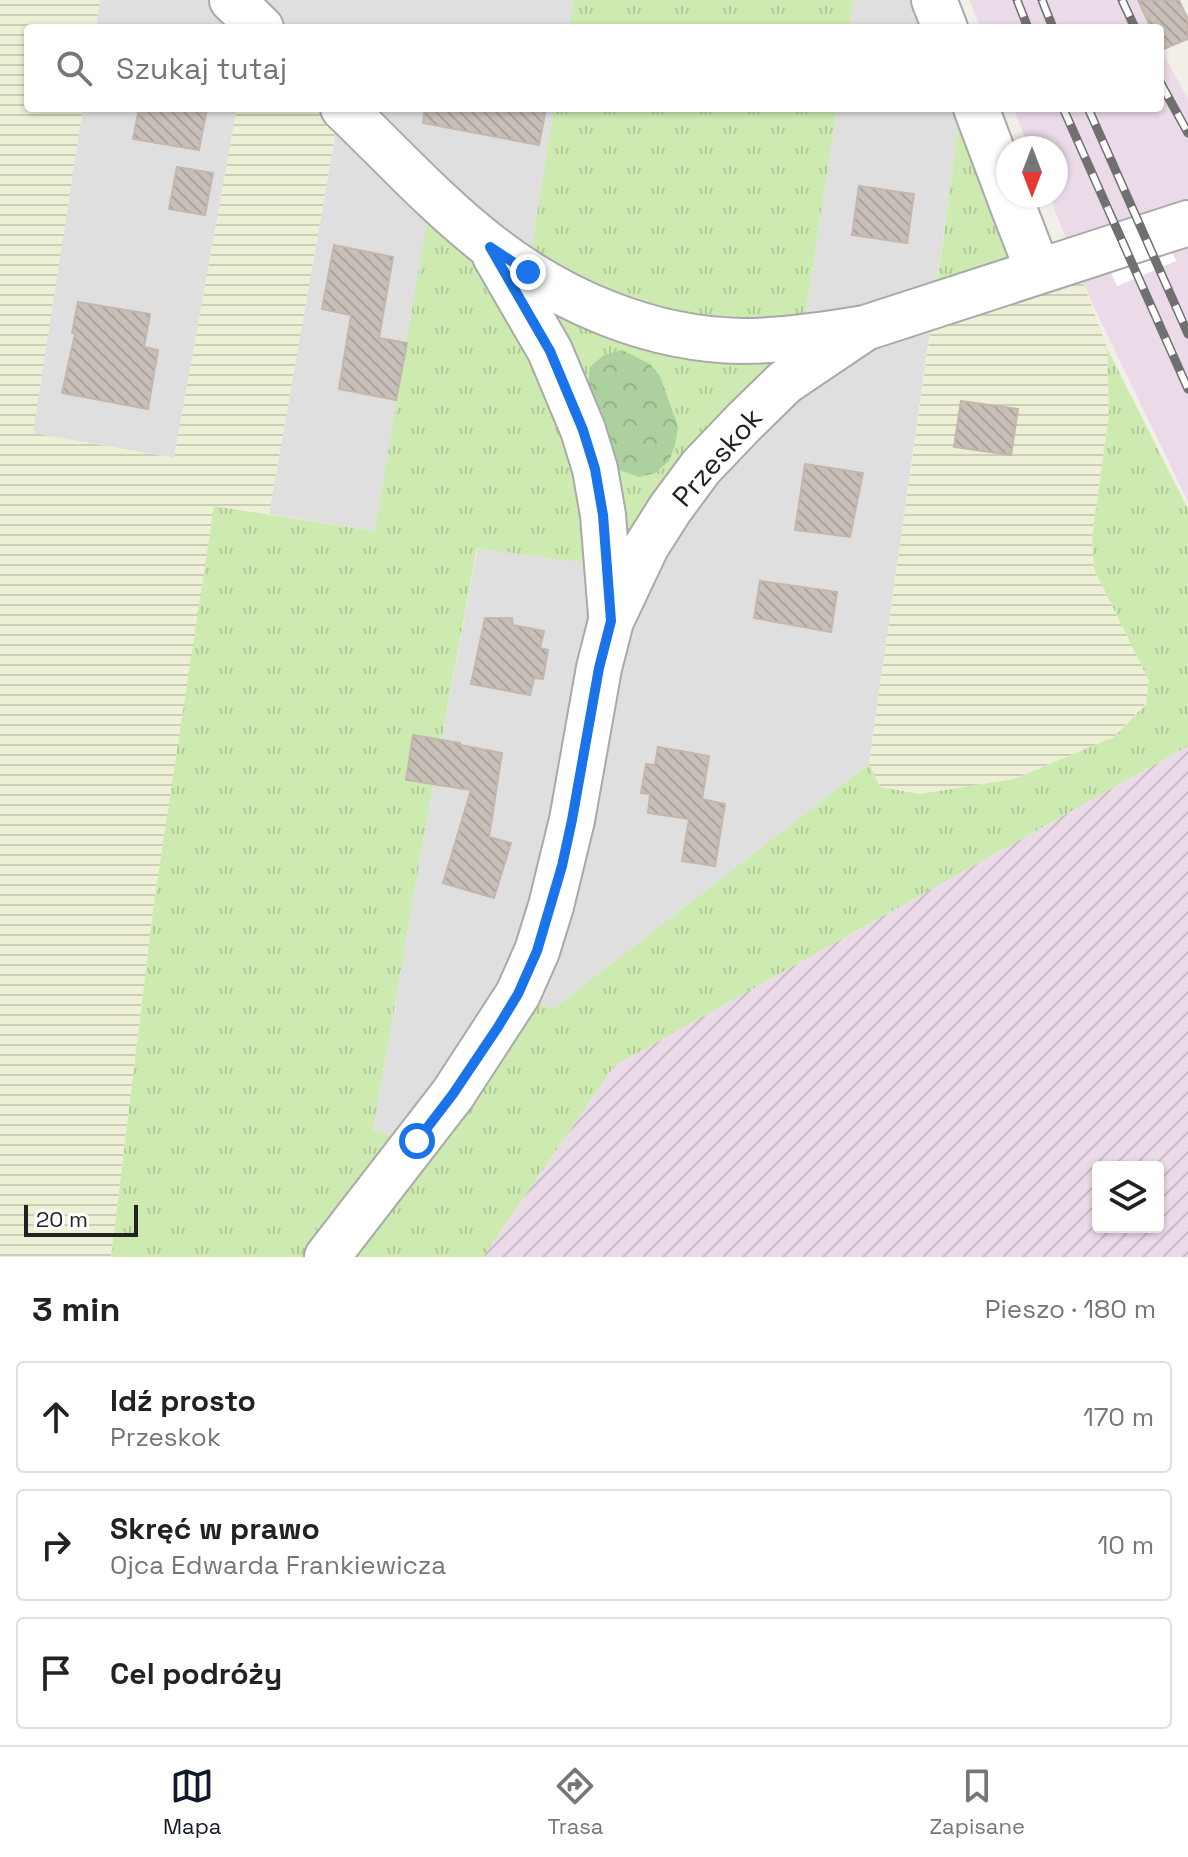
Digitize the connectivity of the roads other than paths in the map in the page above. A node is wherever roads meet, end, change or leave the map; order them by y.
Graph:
1 (232, 0) edge
2 (934, 0) edge
3 (257, 24) edge
4 (943, 24) edge
5 (347, 112) edge
6 (978, 112) edge
7 (996, 160) edge
8 (1014, 208) edge
9 (1188, 223) edge
10 (490, 247) junction
11 (1038, 271) junction
12 (865, 328) junction
13 (611, 621) junction
14 (327, 1257) edge

1 - 3 street
2 - 4 street
5 - 10 street
6 - 7 street
8 - 11 street
9 - 11 street
10 - 12 street
10 - 13 street, Przeskok
11 - 12 street
12 - 13 street, Przeskok
13 - 14 street, Przeskok

